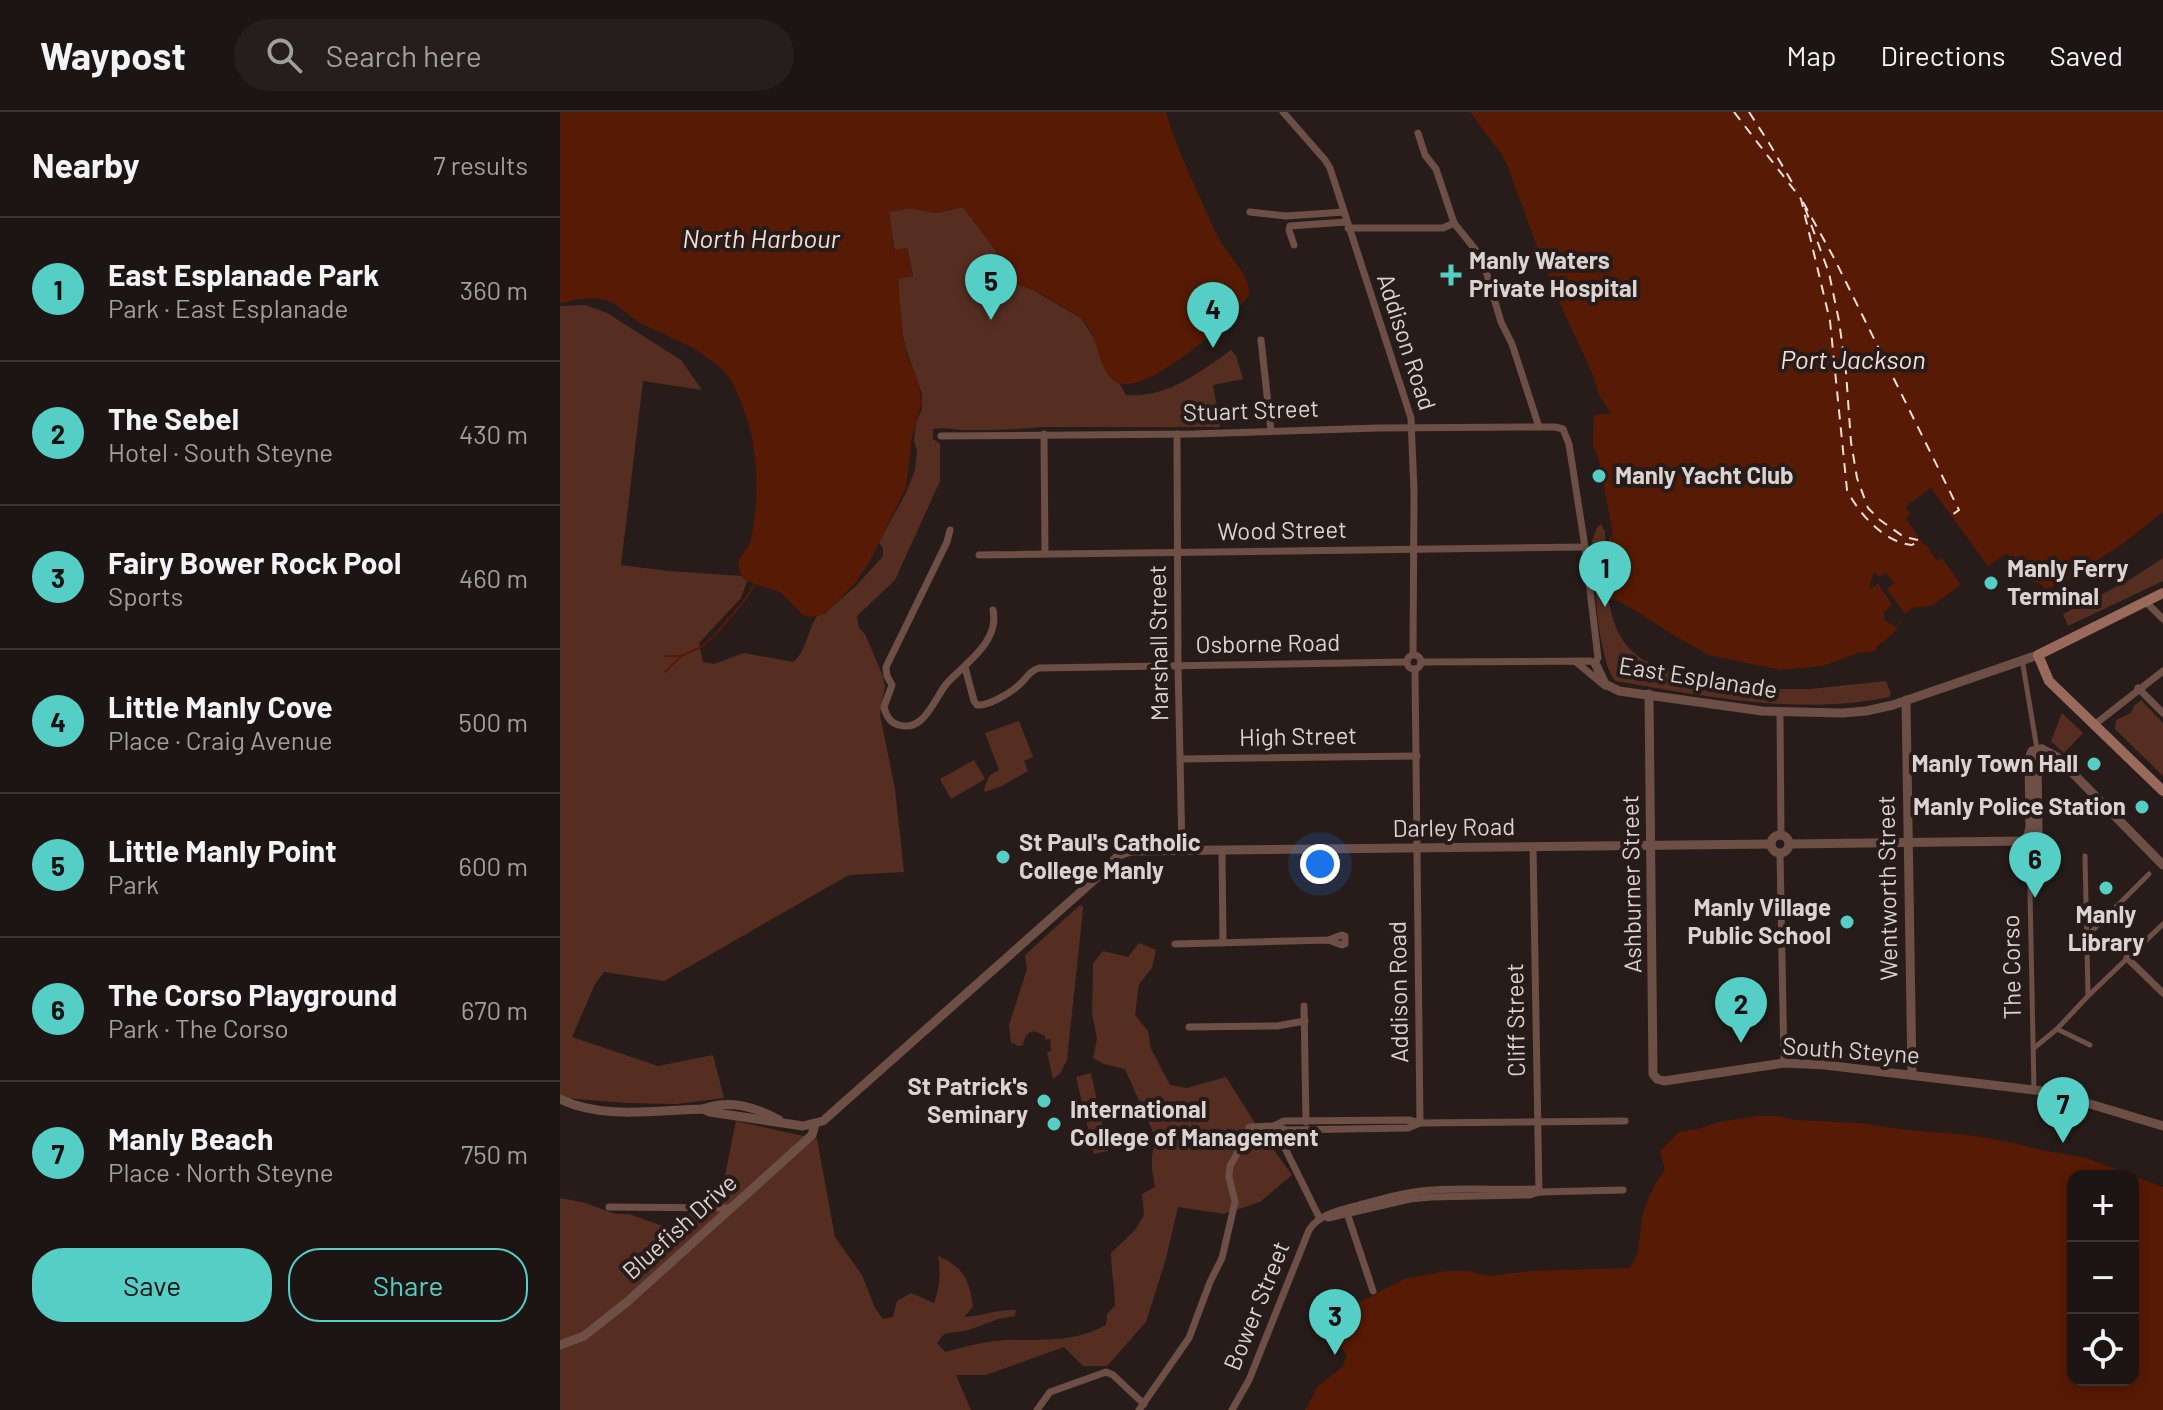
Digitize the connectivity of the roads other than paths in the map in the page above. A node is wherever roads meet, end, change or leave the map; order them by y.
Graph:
1 (1283, 112) edge
2 (1418, 133) dead end
3 (1250, 212) dead end
4 (1344, 212) junction
5 (1454, 223) junction
6 (1347, 225) junction
7 (1294, 245) dead end
8 (1261, 340) dead end
9 (1539, 427) junction
10 (1412, 428) junction
11 (1563, 429) joint
12 (1271, 431) junction
13 (1044, 434) junction
14 (1177, 434) junction
15 (941, 436) dead end
16 (950, 530) dead end
17 (1585, 547) junction
18 (1414, 549) junction
19 (1177, 552) junction
20 (1045, 554) junction
21 (979, 555) dead end
22 (2163, 593) edge
23 (2146, 602) junction
24 (993, 610) dead end
25 (2163, 619) edge
26 (1413, 654) junction
27 (2038, 655) junction
28 (2022, 659) junction
29 (1406, 662) junction
30 (1576, 662) junction
31 (1595, 663) junction
32 (1178, 665) junction
33 (1418, 666) junction
34 (965, 667) junction
35 (2163, 671) edge
36 (1611, 688) junction
37 (2138, 688) junction
38 (1649, 694) junction
39 (1906, 700) junction
40 (1780, 711) junction
41 (2163, 713) edge
42 (2094, 725) junction
43 (2039, 749) junction
44 (1417, 756) junction
45 (1181, 759) junction
46 (2163, 791) edge
47 (1781, 836) junction
48 (1908, 842) junction
49 (2026, 842) junction
50 (1771, 844) junction
51 (1789, 844) junction
52 (1652, 846) junction
53 (1533, 847) junction
54 (1417, 849) junction
55 (1222, 851) junction
56 (1182, 852) junction
57 (1780, 853) junction
58 (2085, 856) dead end
59 (2163, 865) edge
60 (2149, 874) dead end
61 (2162, 927) edge
62 (2086, 937) junction
63 (1328, 940) dead end
64 (1223, 943) junction
65 (1175, 944) dead end
66 (2127, 958) junction
67 (2163, 993) edge
68 (2088, 996) junction
69 (1304, 1006) dead end
70 (1305, 1021) junction
71 (1189, 1027) dead end
72 (2057, 1029) junction
73 (2090, 1045) dead end
74 (2033, 1049) junction
75 (1784, 1063) junction
76 (1653, 1074) joint
77 (1912, 1075) junction
78 (2034, 1090) junction
79 (560, 1099) edge
80 (1539, 1121) junction
81 (1625, 1121) dead end
82 (1306, 1122) junction
83 (1420, 1123) junction
84 (815, 1124) junction
85 (1274, 1126) junction
86 (2163, 1126) edge
87 (1623, 1190) dead end
88 (1539, 1192) junction
89 (609, 1207) dead end
90 (730, 1208) junction
91 (1346, 1212) junction
92 (1320, 1219) junction
93 (1373, 1291) dead end
94 (560, 1345) edge
95 (1142, 1407) edge
96 (1037, 1410) edge
97 (1232, 1410) edge

1 - 4 street, Addison Road
2 - 5 street
3 - 4 street
4 - 6 street, Addison Road
5 - 6 street
5 - 9 street
6 - 7 street
6 - 10 street, Addison Road
8 - 12 street
9 - 10 street, Stuart Street
9 - 11 street, Stuart Street
10 - 12 street, Stuart Street
10 - 18 street, Addison Road
11 - 17 street, East Esplanade
12 - 14 street, Stuart Street
13 - 14 street, Stuart Street
13 - 15 street, Stuart Street
13 - 20 street
14 - 19 street, Marshall Street
16 - 34 street
17 - 18 street, Wood Street
17 - 31 street, East Esplanade
18 - 19 street, Wood Street
18 - 26 street, Addison Road
19 - 20 street, Wood Street
19 - 32 street, Marshall Street
20 - 21 street, Wood Street
22 - 23 main road
23 - 25 street
23 - 27 main road
24 - 34 street
26 - 29 street
26 - 33 street
27 - 28 street, East Esplanade
27 - 42 main road
28 - 39 street, East Esplanade
28 - 43 street, The Corso
29 - 32 street, Osborne Road
29 - 33 street
30 - 31 street
30 - 33 street
30 - 36 street
31 - 36 street, East Esplanade
32 - 34 street, Osborne Road
32 - 45 street, Marshall Street
33 - 44 street, Addison Road
35 - 37 street
36 - 38 street, East Esplanade
37 - 41 street
37 - 42 street
38 - 40 street, East Esplanade
38 - 52 street, Ashburner Street
39 - 40 street, East Esplanade
39 - 48 street, Wentworth Street
40 - 47 street
42 - 46 main road
43 - 49 street, The Corso
43 - 59 street
44 - 45 street, High Street
44 - 54 street, Addison Road
45 - 56 street, Marshall Street
47 - 50 street
47 - 51 street
48 - 49 street
48 - 51 street
48 - 77 street, Wentworth Street
49 - 74 street, The Corso
50 - 52 street, Darley Road
50 - 57 street
51 - 57 street
52 - 53 street, Darley Road
52 - 76 street, Ashburner Street
53 - 54 street, Darley Road
53 - 80 street, Cliff Street
54 - 55 street, Darley Road
54 - 83 street, Addison Road
55 - 56 street, Darley Road
55 - 64 street
56 - 84 street, Darley Road
57 - 75 street
58 - 62 street
60 - 62 street
61 - 66 street
62 - 68 street
63 - 64 street
64 - 65 street
66 - 67 street
66 - 68 street
68 - 72 street
69 - 70 street
70 - 71 street
70 - 82 street
72 - 73 street
72 - 74 street
74 - 78 street, The Corso
75 - 76 street, South Steyne
75 - 77 street, South Steyne
77 - 78 street, South Steyne
78 - 86 street, South Steyne
79 - 84 street
80 - 81 street
80 - 83 street
80 - 88 street, Cliff Street
82 - 83 street
82 - 85 street
83 - 85 street
84 - 90 street, Bluefish Drive
85 - 92 street
85 - 95 street
87 - 88 street
88 - 91 street
89 - 90 street
90 - 94 street, Bluefish Drive
91 - 92 street
91 - 93 street
92 - 97 street, Bower Street
95 - 96 street

